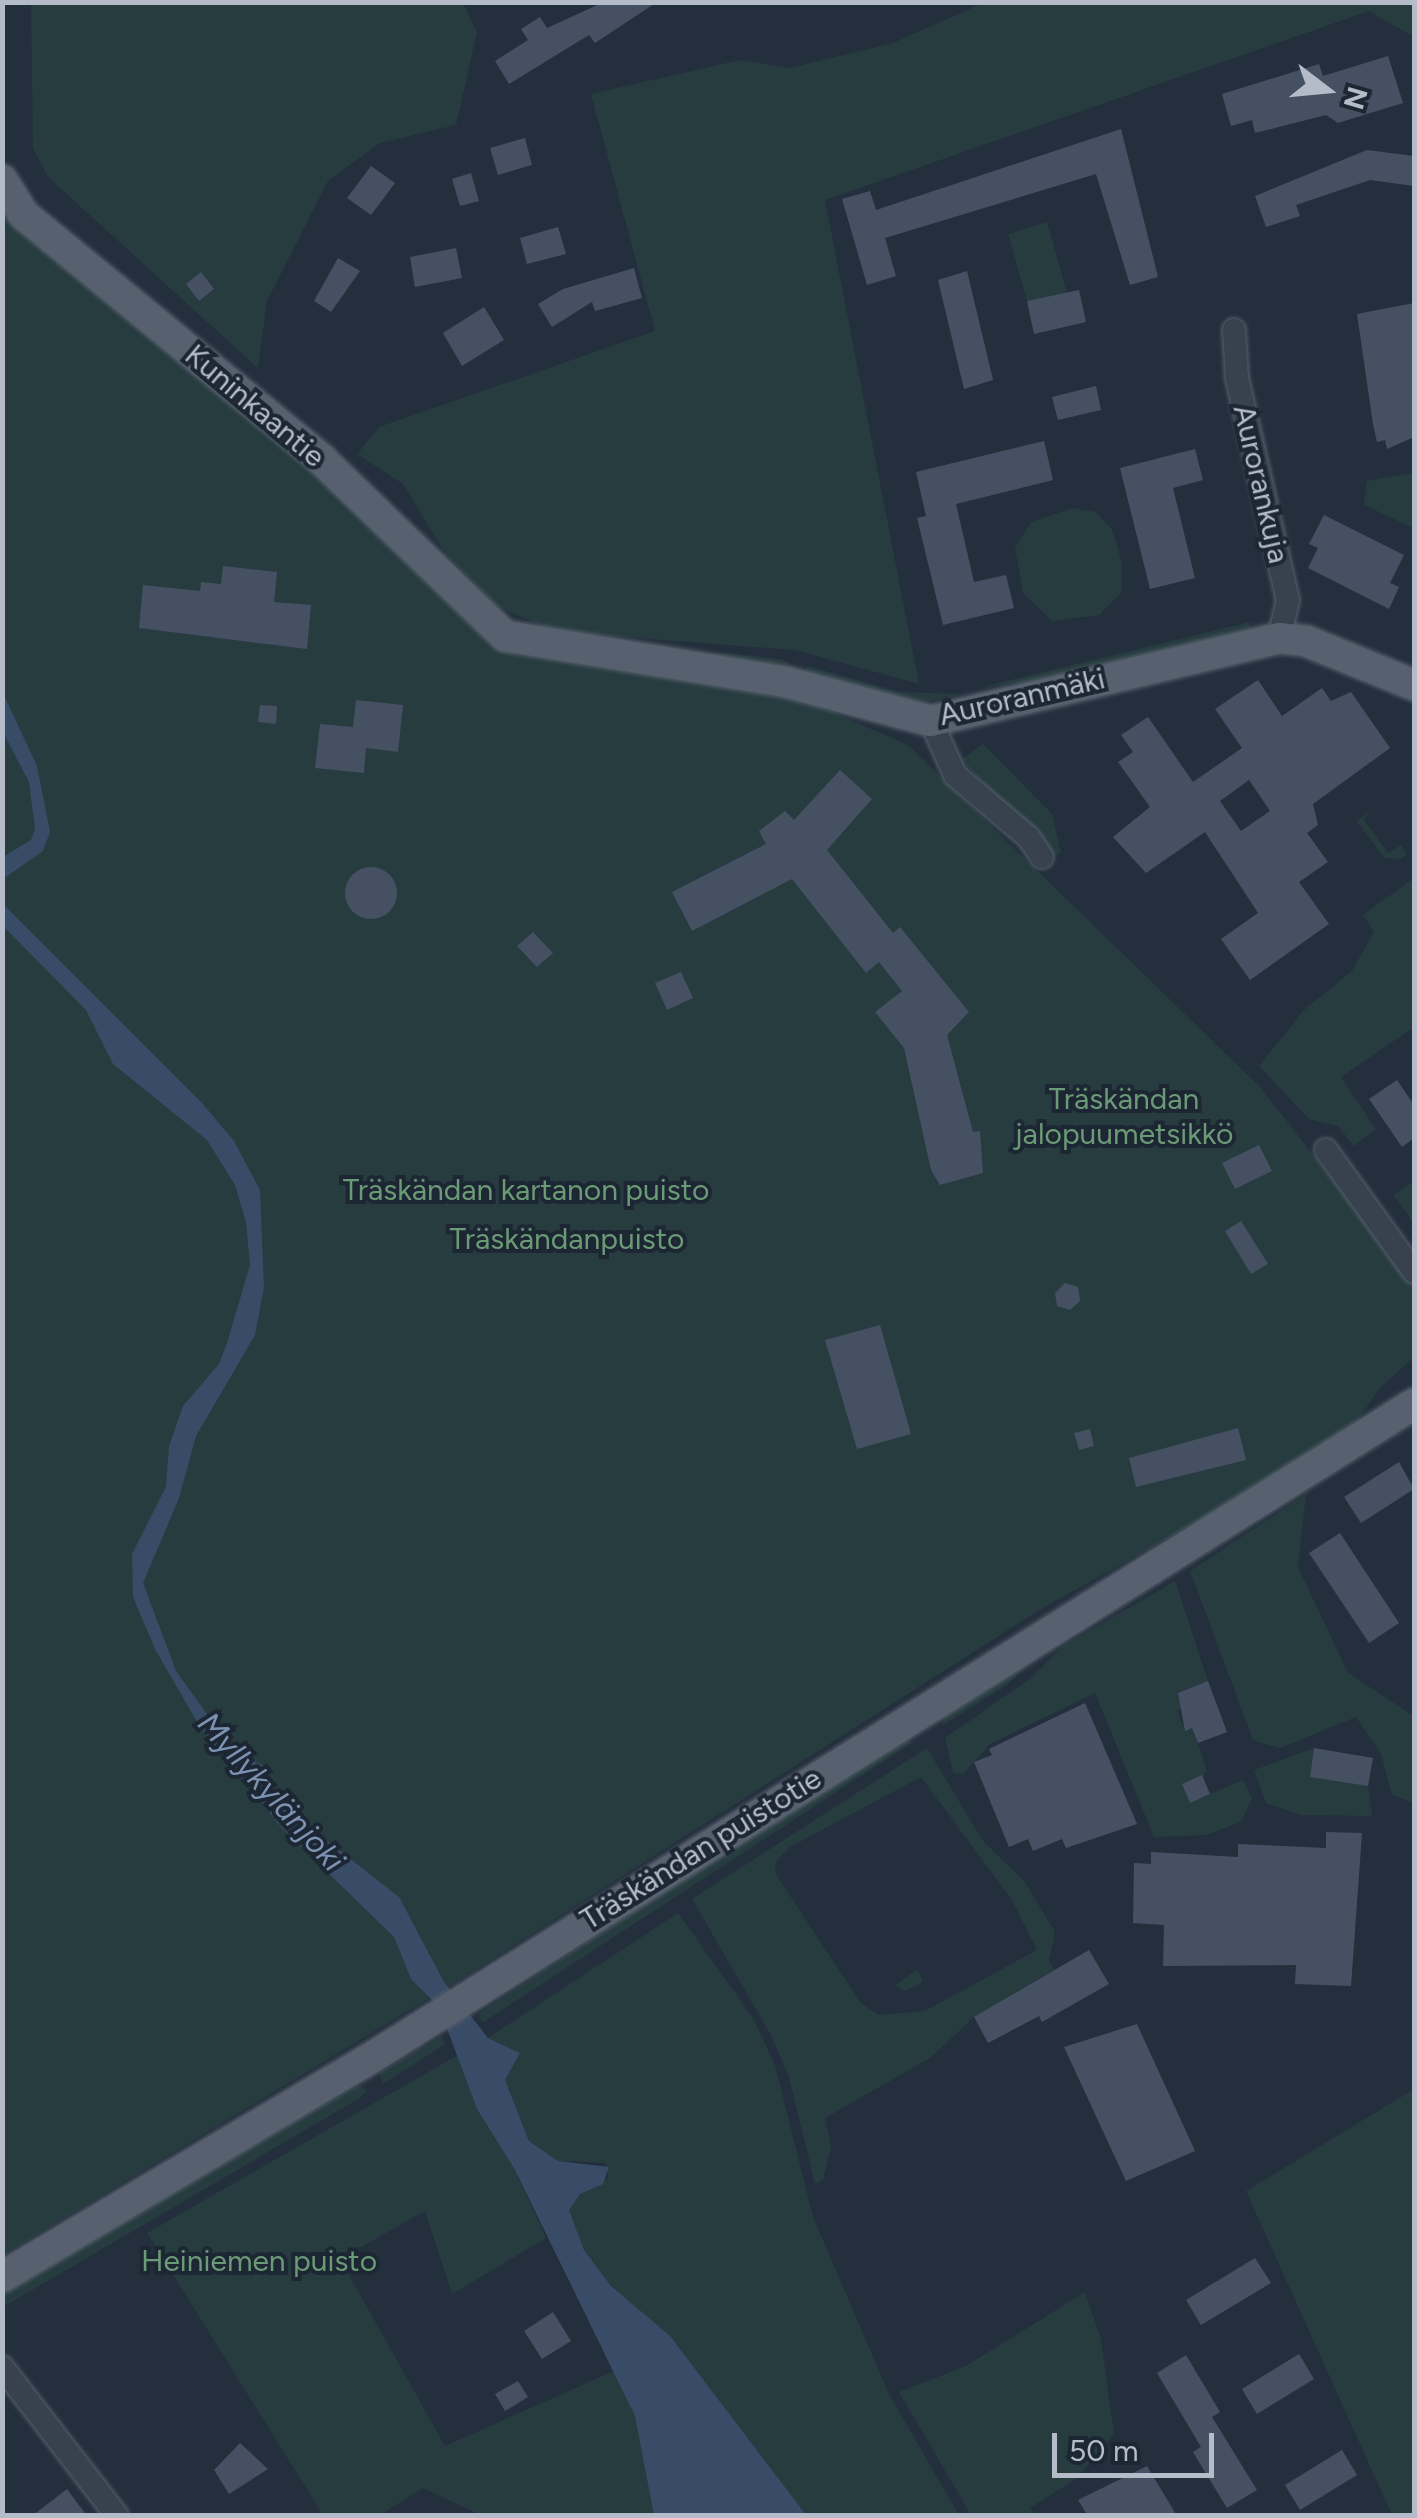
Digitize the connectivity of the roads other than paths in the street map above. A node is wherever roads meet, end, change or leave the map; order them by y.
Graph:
1 (2, 180) edge
2 (1234, 330) dead end
3 (505, 636) joint
4 (1278, 638) junction
5 (1414, 685) edge
6 (932, 720) junction
7 (1042, 857) dead end
8 (1326, 1150) dead end
9 (1414, 1272) edge
10 (1414, 1390) edge
11 (1404, 1409) edge
12 (2, 2277) edge
13 (2, 2367) edge
14 (117, 2516) edge

1 - 3 main road, Kuninkaantie
2 - 4 street, Aurorankuja
3 - 6 main road, Auroranmäki
4 - 5 main road, Auroranmäki
4 - 6 main road, Auroranmäki
6 - 7 street
8 - 9 street
10 - 11 main road, Träskändan puistotie
11 - 12 main road, Träskändan puistotie
13 - 14 street

